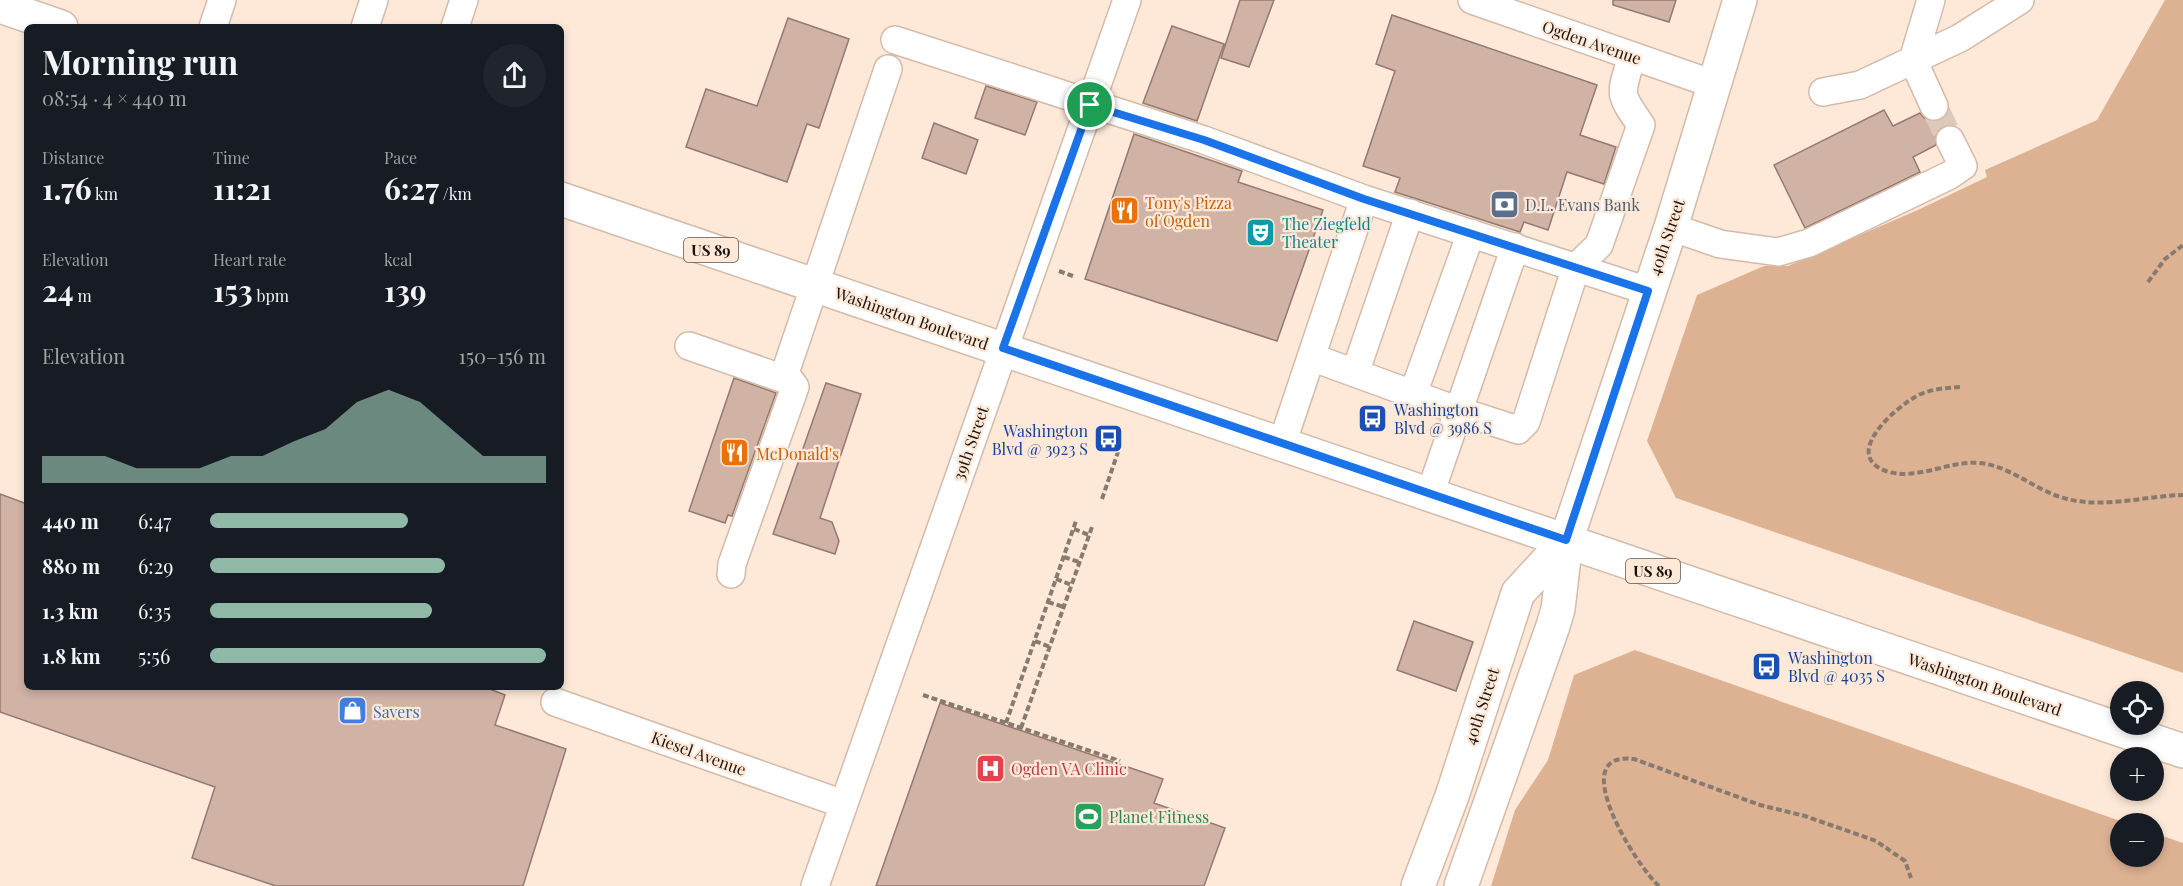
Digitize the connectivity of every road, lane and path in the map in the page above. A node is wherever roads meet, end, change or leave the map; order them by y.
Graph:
1 (222, 0) edge
2 (374, 0) edge
3 (464, 0) edge
4 (1127, 0) edge
5 (1472, 0) edge
6 (1740, 0) edge
7 (1931, 0) edge
8 (2020, 0) edge
9 (0, 6) edge
10 (52, 24) edge
11 (214, 24) edge
12 (366, 24) edge
13 (456, 24) edge
14 (895, 40) dead end
15 (1632, 56) junction
16 (1912, 60) junction
17 (888, 69) dead end
18 (1713, 84) junction
19 (1824, 92) dead end
20 (1090, 105) junction
21 (1934, 106) tunnel mouth
22 (1950, 140) tunnel mouth
23 (1364, 199) junction
24 (564, 200) edge
25 (1410, 213) junction
26 (1671, 227) junction
27 (1471, 233) junction
28 (2183, 245) edge
29 (1515, 247) junction
30 (1576, 267) junction
31 (2148, 282) dead end
32 (813, 284) junction
33 (1648, 291) junction
34 (689, 346) dead end
35 (1003, 348) junction
36 (1311, 357) junction
37 (1355, 373) junction
38 (790, 381) junction
39 (1960, 387) dead end
40 (1413, 394) junction
41 (1459, 411) junction
42 (1282, 444) junction
43 (1118, 452) dead end
44 (1430, 494) junction
45 (2183, 495) edge
46 (1102, 499) dead end
47 (1076, 521) dead end
48 (1092, 527) dead end
49 (1074, 530) junction
50 (1089, 535) junction
51 (1566, 540) junction
52 (1064, 557) junction
53 (1079, 562) junction
54 (731, 574) dead end
55 (1056, 579) junction
56 (1072, 585) junction
57 (1048, 602) junction
58 (1064, 608) junction
59 (1035, 641) junction
60 (1050, 647) junction
61 (922, 695) dead end
62 (555, 702) dead end
63 (1006, 723) junction
64 (1021, 728) junction
65 (2183, 751) edge
66 (1120, 761) dead end
67 (843, 804) junction
68 (1911, 878) dead end
69 (1420, 884) edge
70 (815, 886) edge
71 (1461, 886) edge
72 (1659, 886) edge

1 - 11 street
2 - 12 street
3 - 13 street
4 - 20 street, 39th Street
5 - 15 street, Ogden Avenue
6 - 18 main road, 40th Street
7 - 16 street
8 - 16 street
9 - 10 main road
14 - 20 street
15 - 18 street, Ogden Avenue
15 - 30 street
16 - 19 street
16 - 21 street
17 - 32 street
18 - 26 main road, 40th Street
20 - 23 street
20 - 35 street, 39th Street
22 - 26 street
23 - 25 street
23 - 36 street
24 - 32 main road, Washington Boulevard / US 89
25 - 27 street
25 - 37 street
26 - 33 main road, 40th Street
27 - 29 street
27 - 40 street
28 - 31 path
29 - 30 street
29 - 41 street
30 - 33 street
30 - 41 street
32 - 35 main road, Washington Boulevard / US 89
32 - 38 street
33 - 51 main road, 40th Street
34 - 38 street
35 - 42 main road, Washington Boulevard / US 89
35 - 67 street, 39th Street
36 - 37 street
36 - 42 street
37 - 40 street
38 - 54 street
39 - 45 path
40 - 41 street
41 - 44 street
42 - 44 main road, Washington Boulevard / US 89
43 - 46 path
44 - 51 main road, Washington Boulevard / US 89
47 - 49 path
48 - 50 path
49 - 50 path
49 - 52 path
50 - 53 path
51 - 65 main road, Washington Boulevard / US 89
51 - 69 main road, 40th Street
51 - 71 main road, 40th Street
52 - 53 path
52 - 55 path
53 - 56 path
55 - 56 path
55 - 57 path
56 - 58 path
57 - 58 path
57 - 59 path
58 - 60 path
59 - 60 path
59 - 63 path
60 - 64 path
61 - 63 path
62 - 67 street, Kiesel Avenue
63 - 64 path
64 - 66 path
67 - 70 street, 39th Street
68 - 72 path

